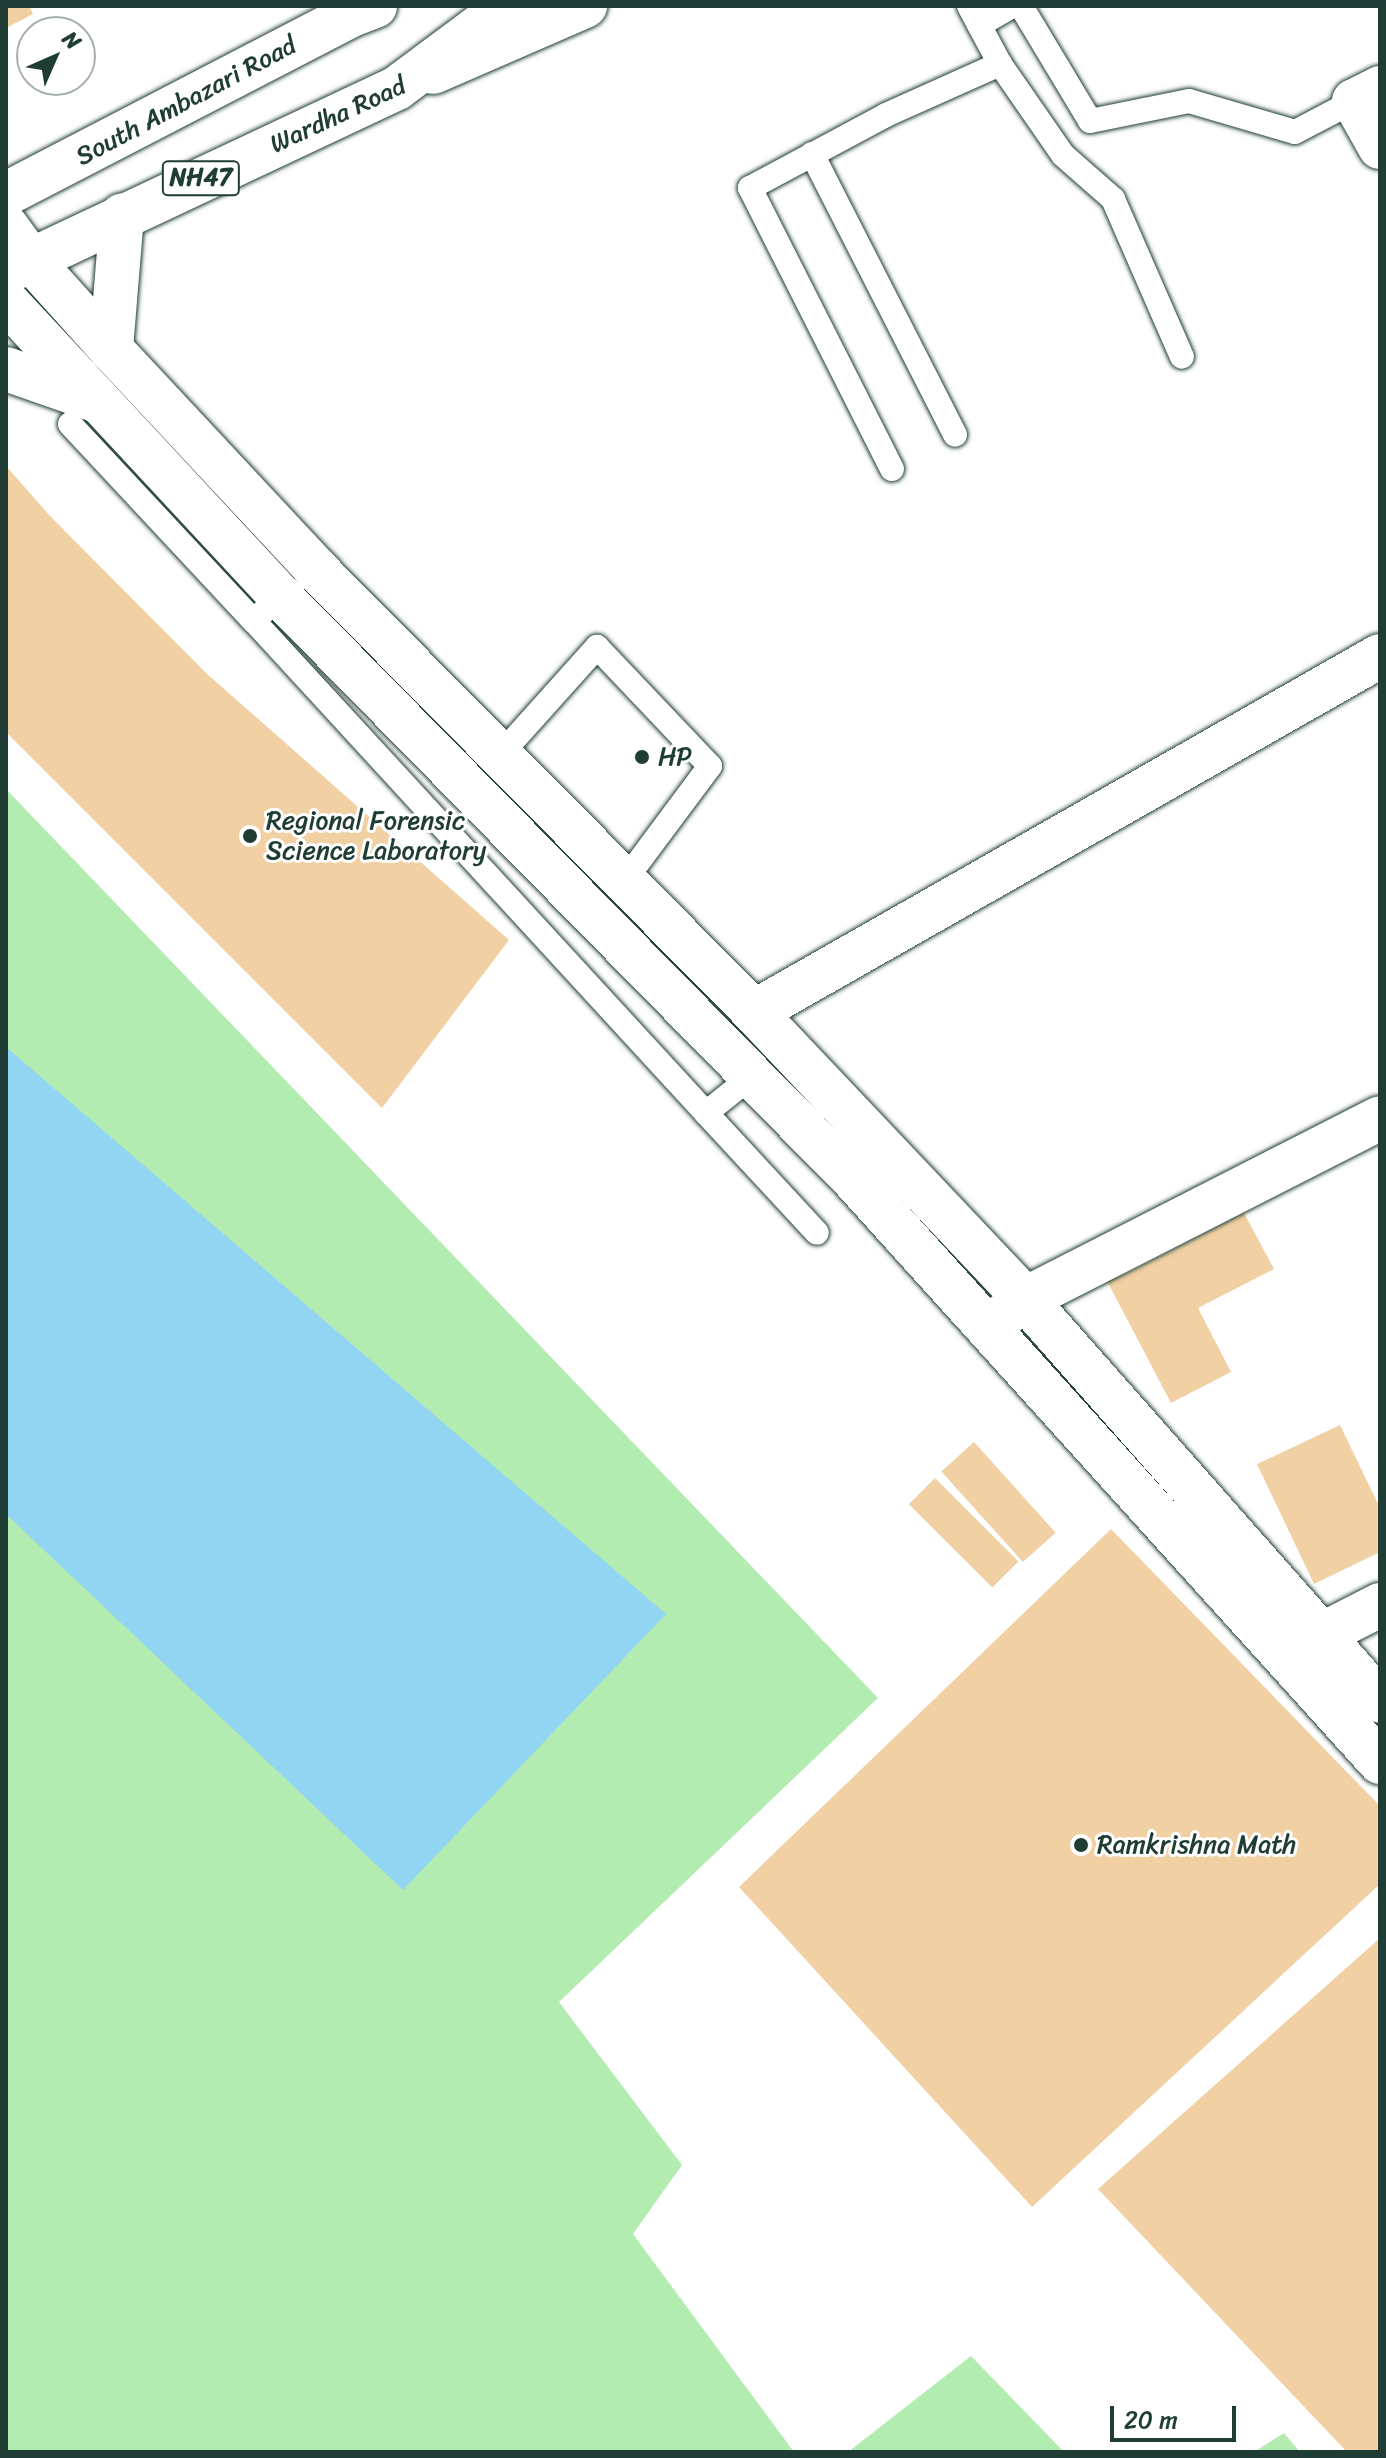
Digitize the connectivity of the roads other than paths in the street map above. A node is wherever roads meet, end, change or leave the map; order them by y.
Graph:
1 (585, 6) edge
2 (1012, 6) edge
3 (1021, 6) edge
4 (504, 8) edge
5 (363, 9) edge
6 (974, 15) edge
7 (1000, 64) junction
8 (397, 88) junction
9 (1367, 94) edge
10 (1380, 147) edge
11 (812, 154) junction
12 (6, 194) edge
13 (122, 215) junction
14 (14, 252) edge
15 (6, 301) edge
16 (111, 349) junction
17 (1182, 357) dead end
18 (6, 369) edge
19 (82, 412) junction
20 (955, 435) dead end
21 (892, 469) dead end
22 (314, 567) junction
23 (268, 609) junction
24 (1380, 656) edge
25 (501, 754) junction
26 (625, 880) junction
27 (754, 1012) junction
28 (751, 1077) junction
29 (706, 1113) junction
30 (1380, 1118) edge
31 (817, 1233) dead end
32 (1025, 1299) junction
33 (989, 1327) junction
34 (1380, 1605) edge
35 (1305, 1647) junction
36 (1380, 1701) edge
37 (1380, 1762) edge

1 - 8 main road, Wardha Road
2 - 6 lane
3 - 9 lane
4 - 8 main road, NH47
5 - 12 main road, South Ambazari Road / NH47
6 - 7 lane
7 - 11 lane
7 - 17 lane
8 - 13 main road, Wardha Road / NH47
9 - 10 main road
11 - 20 lane
11 - 21 lane
13 - 14 main road, Wardha Road / NH47
13 - 16 main road
14 - 16 main road
15 - 19 main road
16 - 22 main road
18 - 19 main road
19 - 23 main road
22 - 23 lane
22 - 25 main road
23 - 28 main road
23 - 29 lane
24 - 27 main road
25 - 26 main road
25 - 26 lane
26 - 27 main road
27 - 32 main road
28 - 29 lane
28 - 33 main road
29 - 31 lane
30 - 32 main road
32 - 33 main road
32 - 35 main road
33 - 35 main road
34 - 35 main road
35 - 36 main road
35 - 37 main road

